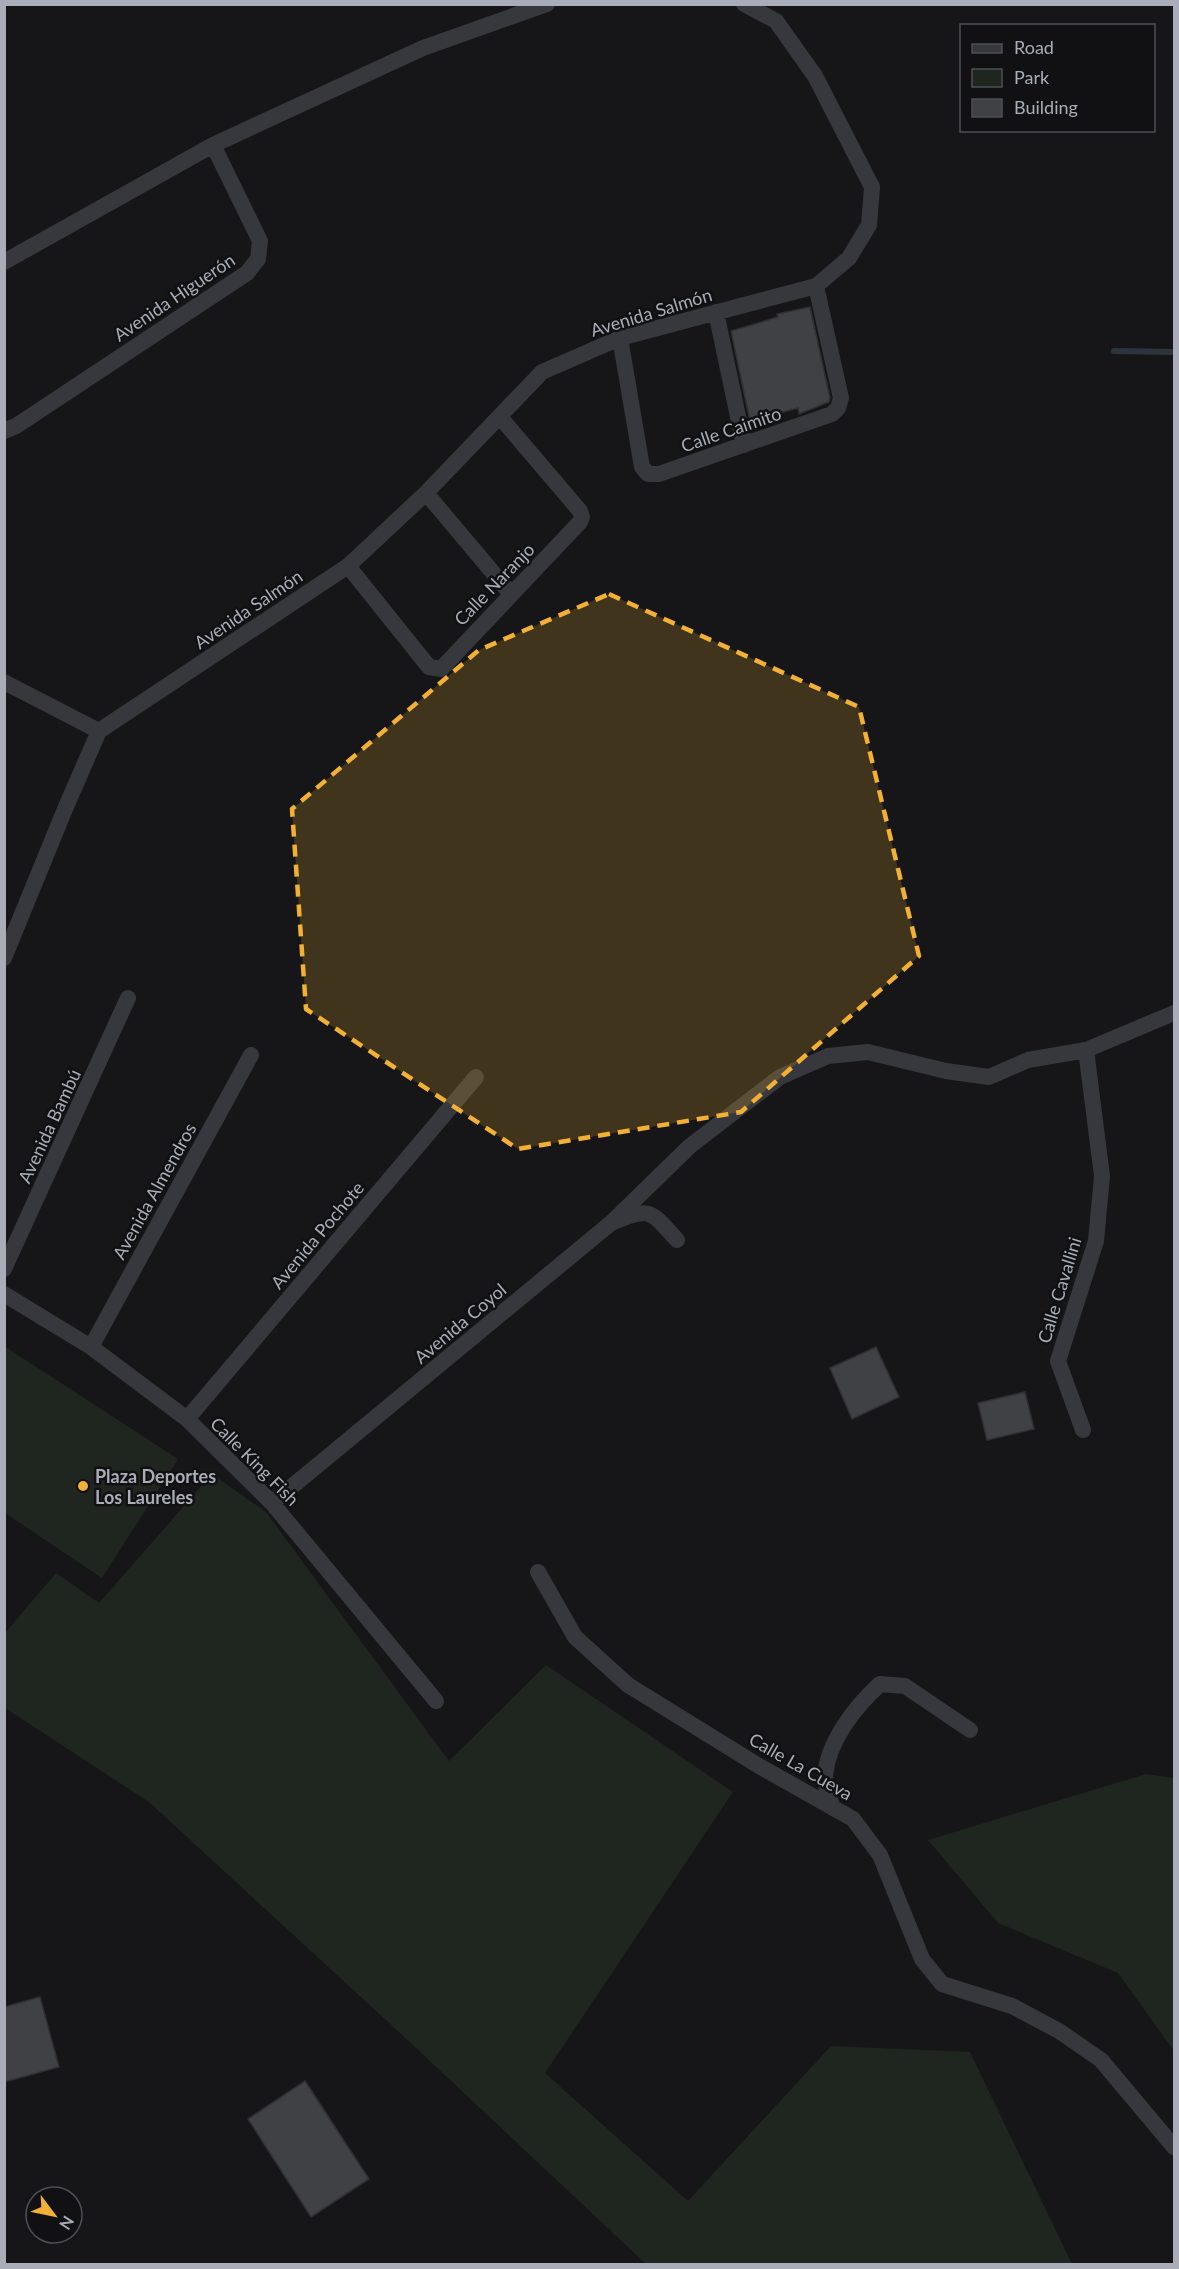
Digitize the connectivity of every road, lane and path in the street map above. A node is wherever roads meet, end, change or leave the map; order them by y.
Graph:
1 (547, 4) edge
2 (744, 4) edge
3 (213, 145) junction
4 (4, 262) edge
5 (816, 286) junction
6 (716, 312) junction
7 (620, 338) junction
8 (500, 417) junction
9 (4, 431) edge
10 (744, 445) junction
11 (426, 493) junction
12 (348, 566) junction
13 (512, 594) junction
14 (4, 682) edge
15 (99, 731) junction
16 (4, 958) edge
17 (128, 999) dead end
18 (1174, 1013) edge
19 (1086, 1050) junction
20 (252, 1055) dead end
21 (476, 1077) dead end
22 (611, 1223) junction
23 (677, 1240) dead end
24 (4, 1269) edge
25 (4, 1294) edge
26 (91, 1347) junction
27 (187, 1419) junction
28 (1083, 1430) dead end
29 (272, 1503) junction
30 (538, 1572) dead end
31 (436, 1701) dead end
32 (970, 1730) dead end
33 (833, 1808) junction
34 (1174, 2147) edge

1 - 3 street
2 - 5 street, Avenida Salmón
3 - 4 street
3 - 9 street, Avenida Higuerón
5 - 6 street, Avenida Salmón
5 - 10 street, Calle Caimito
6 - 7 street, Avenida Salmón
6 - 10 street
7 - 8 street, Avenida Salmón
7 - 10 street, Calle Caimito
8 - 11 street, Avenida Salmón
8 - 13 street, Calle Naranjo
11 - 12 street, Avenida Salmón
11 - 13 street
12 - 13 street, Calle Naranjo
12 - 15 street, Avenida Salmón
14 - 15 street
15 - 16 street
17 - 24 street, Avenida Bambú
18 - 19 street
19 - 22 street
19 - 28 street, Calle Cavallini
20 - 26 street, Avenida Almendros
21 - 27 street, Avenida Pochote
22 - 23 street, Avenida Coyol
22 - 29 street, Avenida Coyol
25 - 26 street, Calle King Fish
26 - 27 street, Calle King Fish
27 - 29 street, Calle King Fish
29 - 31 street, Calle King Fish
30 - 33 street, Calle La Cueva
32 - 33 street
33 - 34 street, Calle La Cueva

